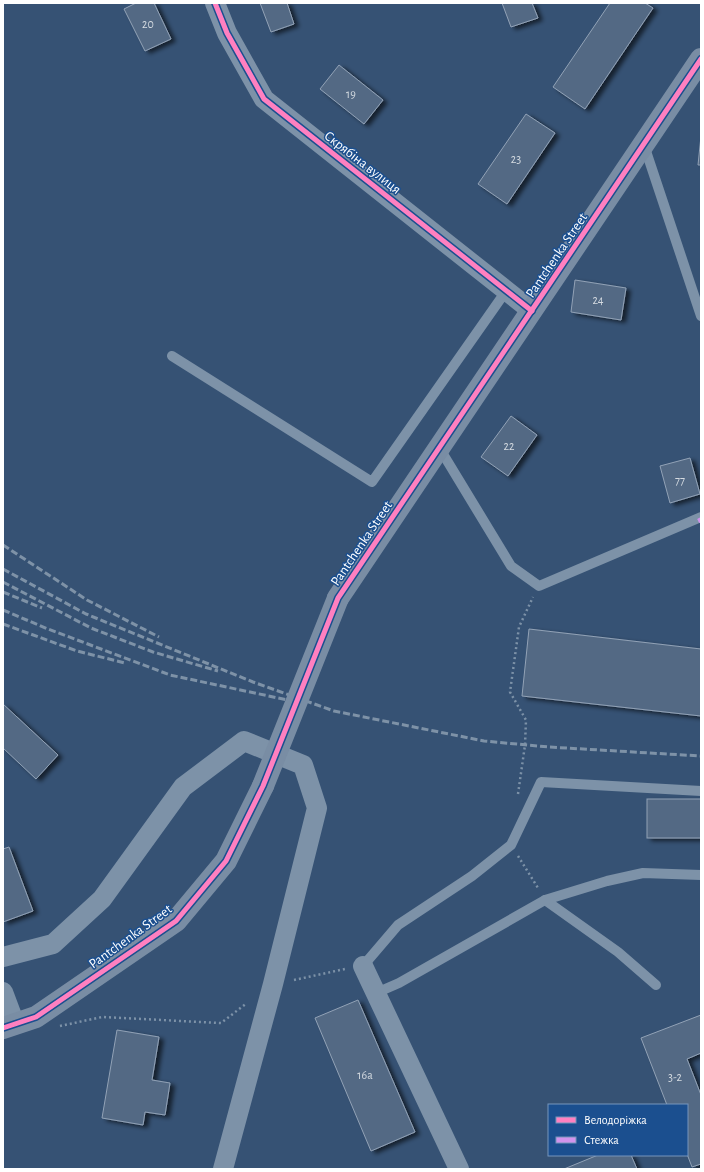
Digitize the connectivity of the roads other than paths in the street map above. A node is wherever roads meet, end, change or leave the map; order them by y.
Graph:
1 (215, 3) edge
2 (701, 60) edge
3 (644, 145) junction
4 (506, 291) junction
5 (532, 311) junction
6 (701, 316) edge
7 (172, 356) dead end
8 (440, 449) junction
9 (701, 517) edge
10 (701, 791) edge
11 (701, 875) edge
12 (545, 900) junction
13 (3, 957) edge
14 (363, 966) joint
15 (656, 985) dead end
16 (3, 992) edge
17 (376, 994) junction
18 (9, 1026) edge
19 (224, 1169) edge
20 (459, 1169) edge

1 - 4 street, Скрябіна вулиця
2 - 3 street, Pantchenka Street
3 - 5 street, Pantchenka Street
3 - 6 lane
4 - 5 street, Скрябіна вулиця
4 - 7 lane
5 - 8 street, Pantchenka Street
8 - 9 lane
8 - 18 street, Pantchenka Street, bridge
10 - 14 lane
11 - 12 lane
12 - 15 lane
12 - 17 lane
13 - 19 street
14 - 17 street
16 - 18 street, Pantchenka Street
17 - 20 street

